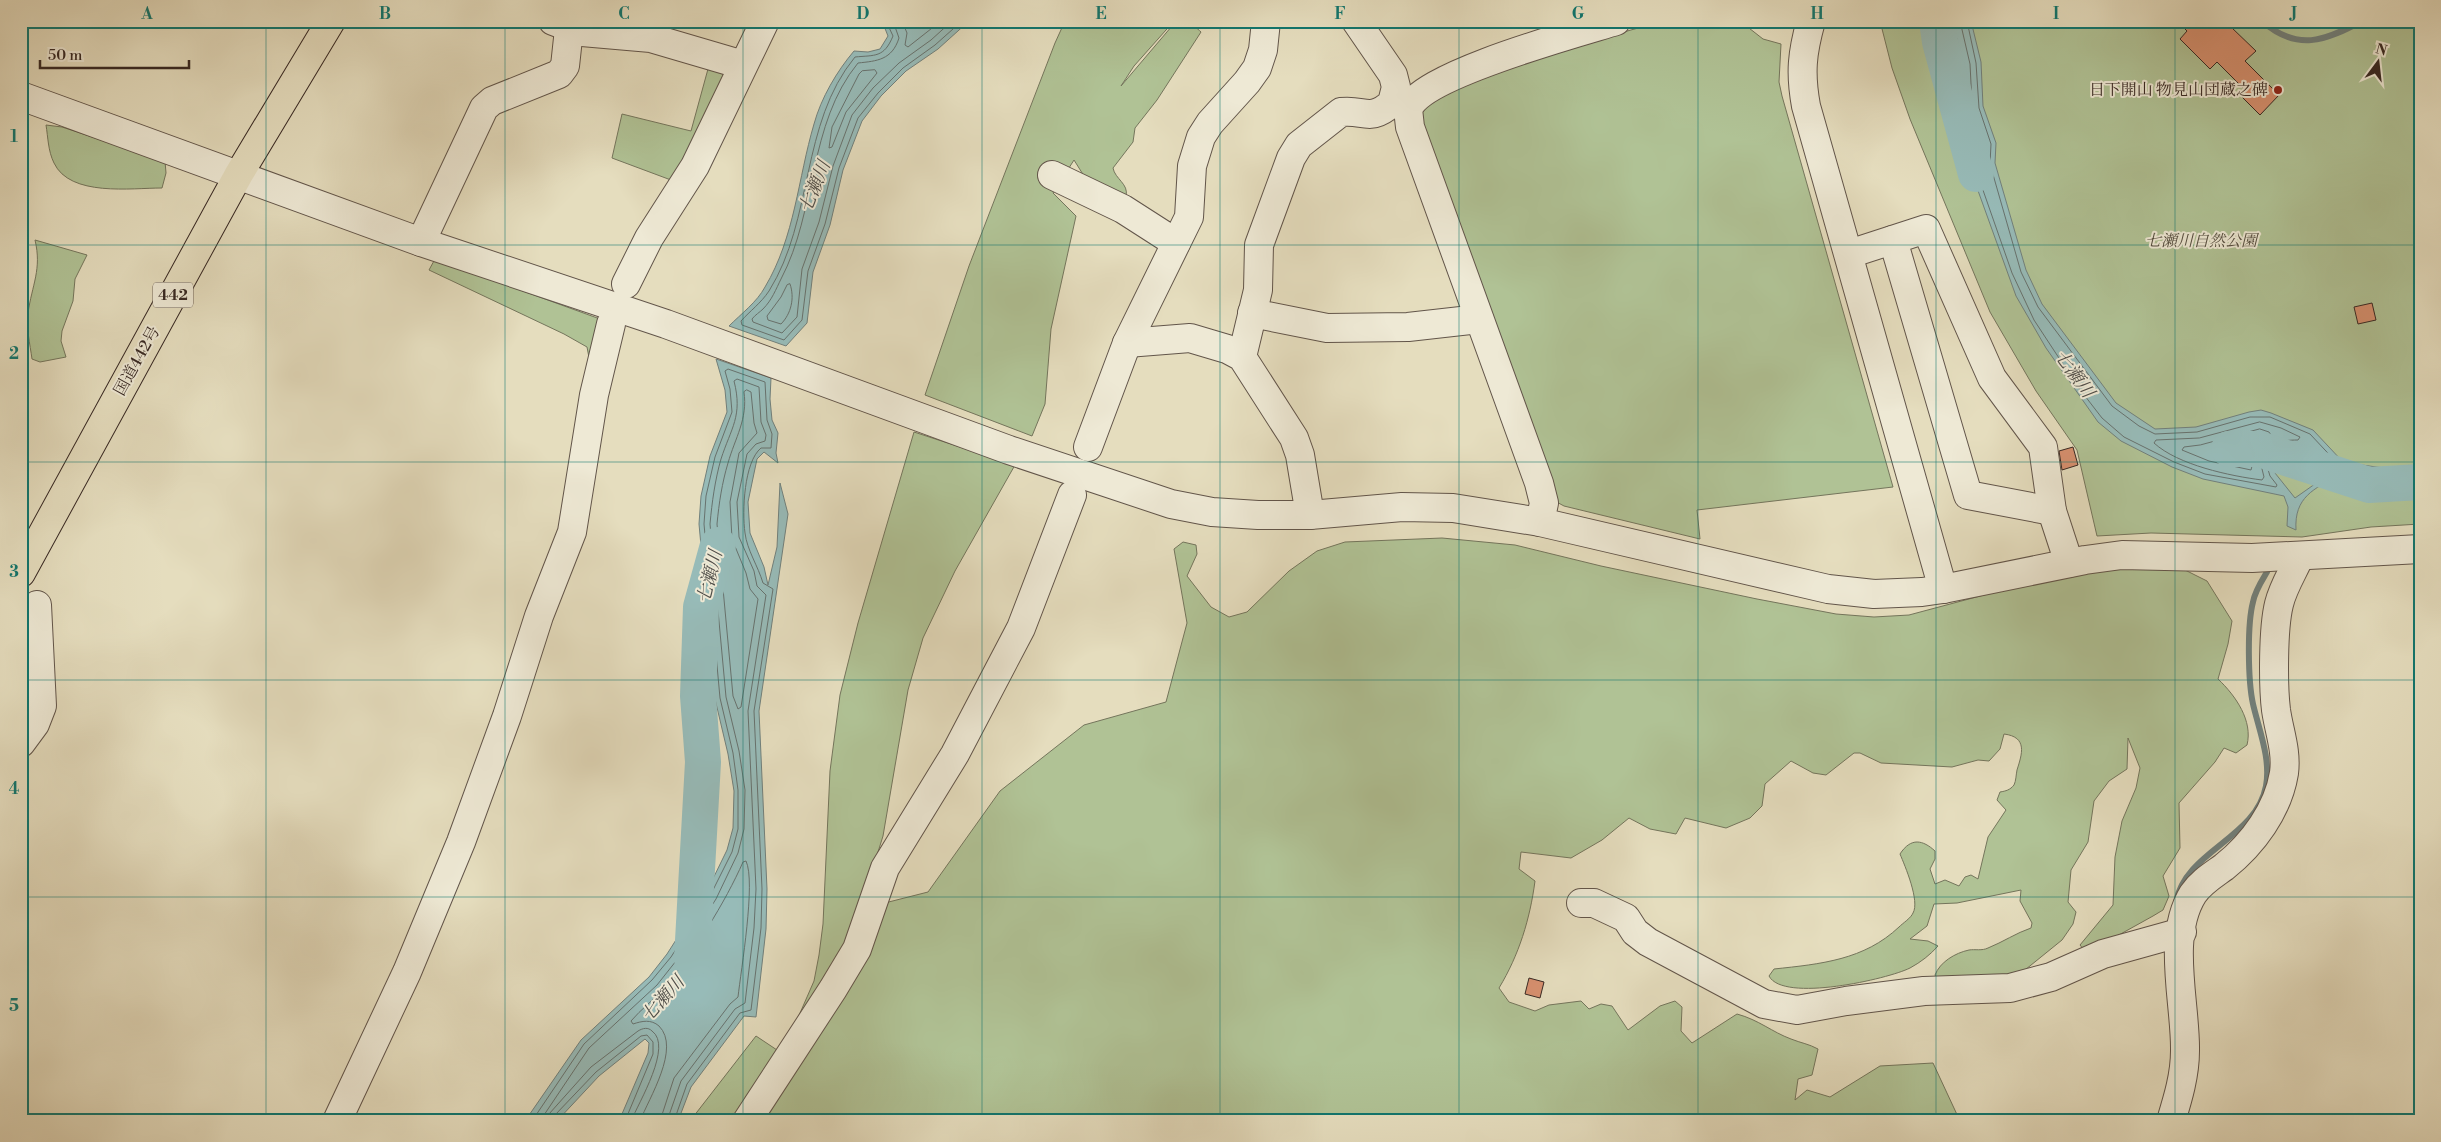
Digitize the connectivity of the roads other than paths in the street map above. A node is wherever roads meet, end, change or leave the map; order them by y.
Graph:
1 (331, 21) edge
2 (765, 21) edge
3 (1266, 21) edge
4 (1356, 21) edge
5 (1616, 21) edge
6 (1811, 21) edge
7 (561, 25) edge
8 (743, 65) junction
9 (21, 96) edge
10 (1400, 106) junction
11 (239, 174) junction
12 (1052, 175) dead end
13 (1893, 240) junction
14 (421, 242) junction
15 (1176, 243) junction
16 (1848, 254) junction
17 (626, 284) dead end
18 (1252, 313) junction
19 (1478, 319) junction
20 (611, 324) dead end
21 (1127, 343) junction
22 (1242, 358) junction
23 (1088, 447) dead end
24 (1072, 496) dead end
25 (2052, 511) junction
26 (1310, 514) junction
27 (1540, 522) junction
28 (2420, 548) edge
29 (2300, 556) junction
30 (2069, 563) junction
31 (21, 573) edge
32 (1942, 589) junction
33 (37, 605) dead end
34 (21, 743) edge
35 (1581, 903) dead end
36 (2182, 932) junction
37 (337, 1121) edge
38 (747, 1121) edge
39 (2171, 1121) edge

1 - 11 highway, 国道442号 / 442
2 - 8 street
3 - 15 street
4 - 10 street
5 - 10 street
6 - 16 street
7 - 8 street
7 - 14 street
8 - 17 street
9 - 11 street
10 - 18 street
10 - 19 street
11 - 14 street
11 - 31 highway, 国道442号 / 442
12 - 15 street
13 - 16 street
13 - 25 street
13 - 25 street
14 - 26 street
15 - 21 street
16 - 32 street
18 - 19 street
18 - 22 street
19 - 27 street
20 - 37 street
21 - 22 street
21 - 23 street
22 - 26 street
24 - 38 street
25 - 30 street
26 - 27 street
27 - 32 street
28 - 29 street
29 - 30 street
29 - 36 street
30 - 32 street
33 - 34 street
35 - 36 street
36 - 39 street

